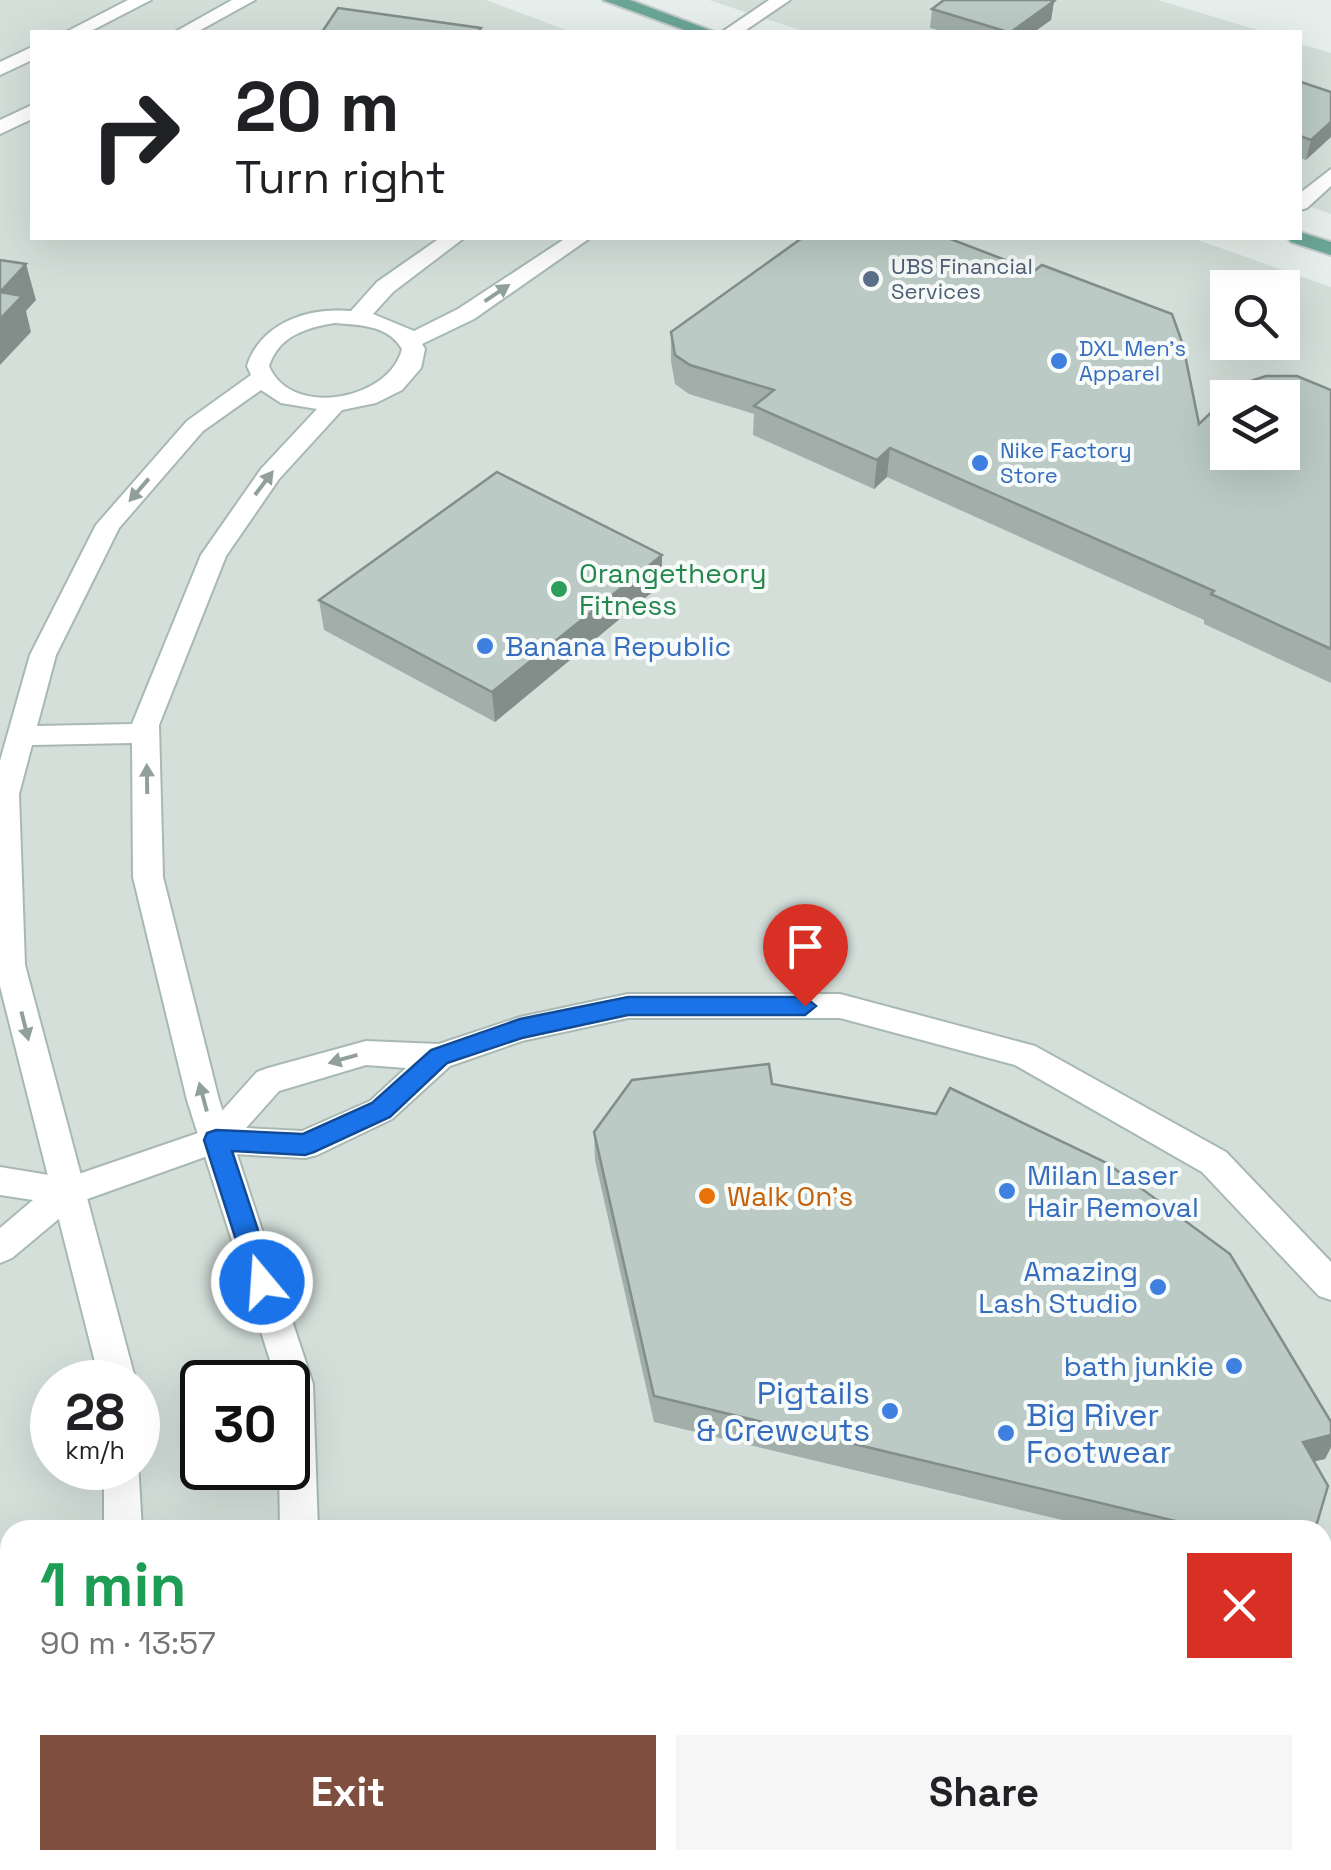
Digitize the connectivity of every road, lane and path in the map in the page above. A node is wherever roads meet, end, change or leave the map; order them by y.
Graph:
1 (142, 0) edge
2 (246, 0) edge
3 (612, 0) edge
4 (781, 0) edge
5 (79, 30) edge
6 (188, 30) edge
7 (700, 30) edge
8 (734, 30) edge
9 (30, 54) edge
10 (0, 69) edge
11 (30, 112) edge
12 (0, 128) edge
13 (1331, 176) edge
14 (1302, 202) edge
15 (1302, 239) edge
16 (449, 240) edge
17 (577, 240) edge
18 (1331, 249) edge
19 (359, 316) junction
20 (412, 340) junction
21 (262, 378) junction
22 (334, 404) junction
23 (146, 732) junction
24 (21, 736) junction
25 (439, 1056) junction
26 (216, 1140) junction
27 (0, 1181) edge
28 (66, 1192) junction
29 (0, 1248) edge
30 (1331, 1286) edge
31 (112, 1360) edge
32 (122, 1490) edge
33 (123, 1520) edge
34 (299, 1520) edge

1 - 5 street
2 - 6 street
3 - 7 main road
4 - 8 street
9 - 10 street
11 - 12 street
13 - 14 street
15 - 18 main road
16 - 19 street
20 -> 17 street
19 - 20 street
19 - 21 street
20 - 22 street
21 - 22 street
21 -> 24 street
23 -> 22 street
23 - 24 street
26 -> 23 street
24 -> 28 street
25 - 26 street
25 -> 26 street
25 - 30 street
26 - 28 street
26 - 34 street
27 - 28 street
28 - 29 street
28 - 31 street
32 - 33 street

